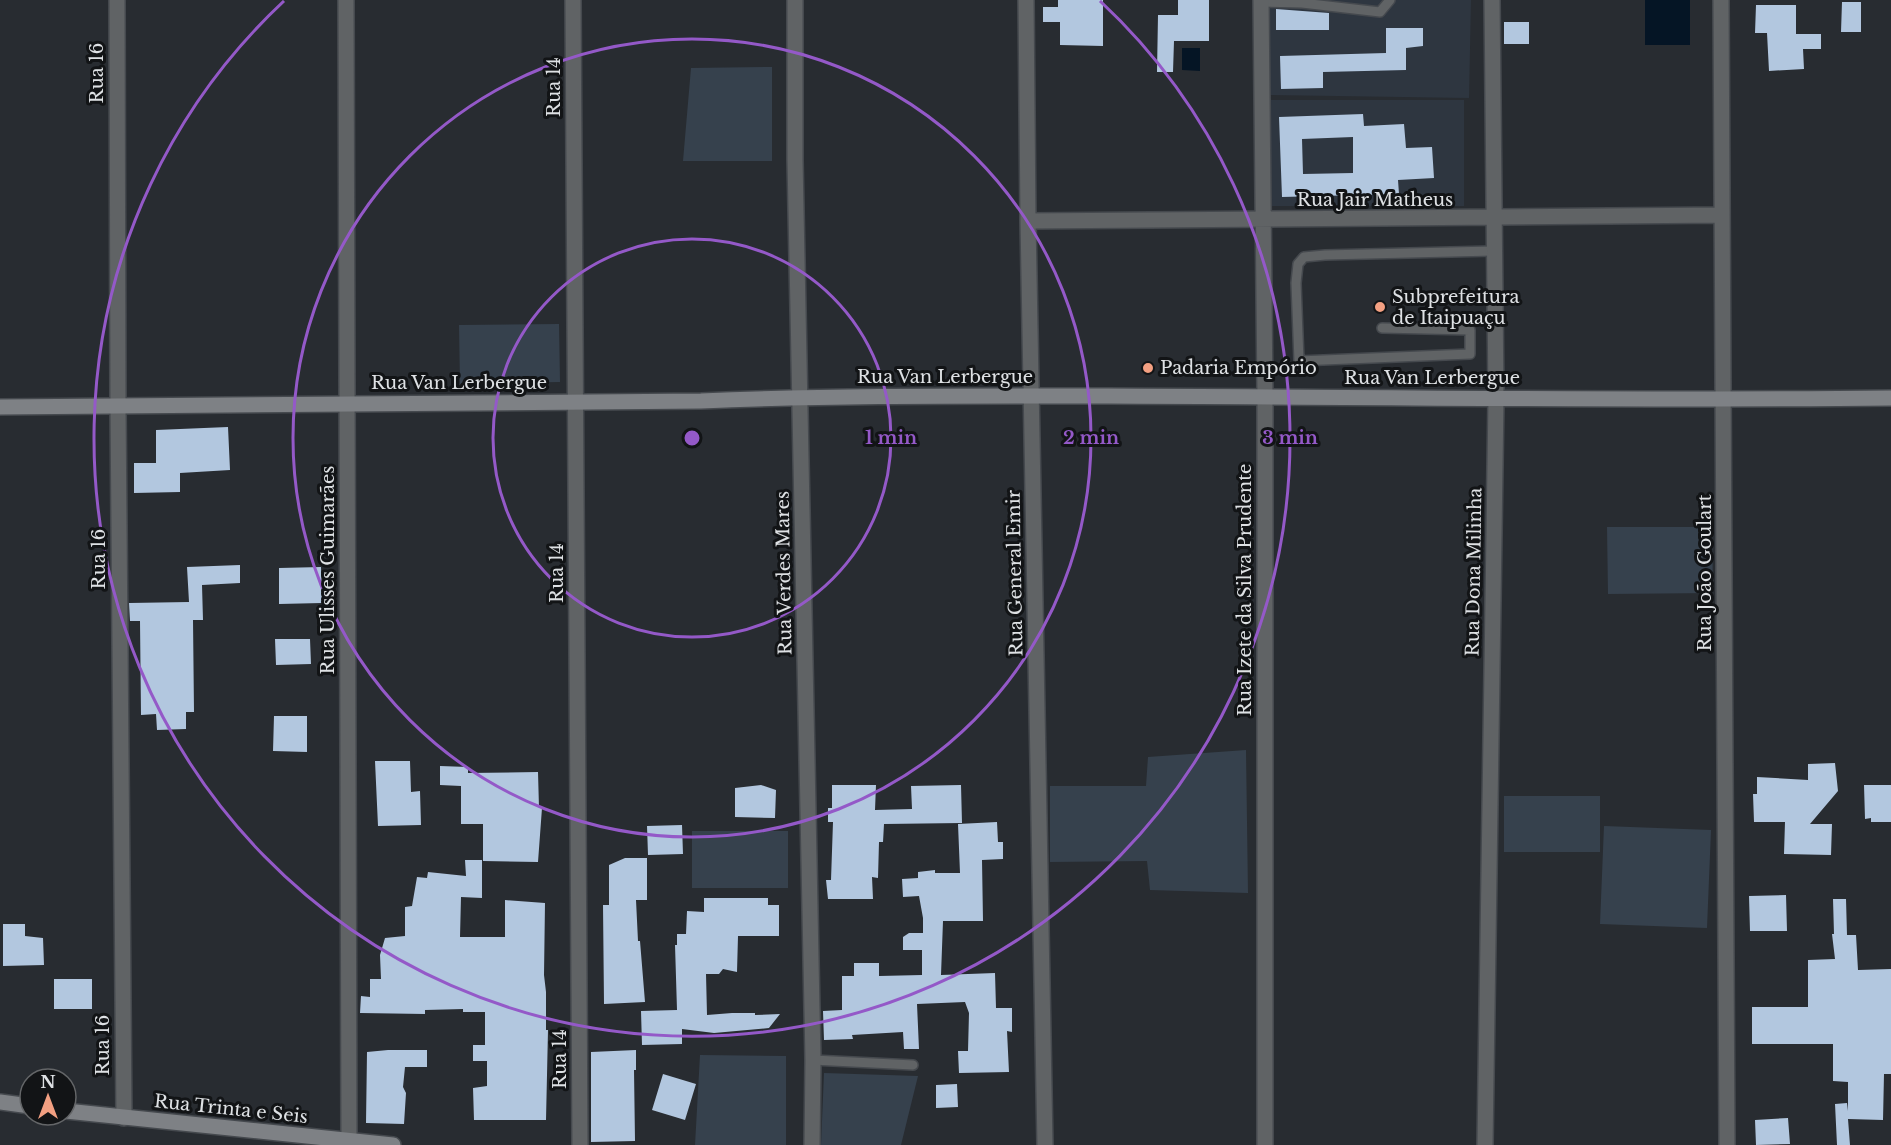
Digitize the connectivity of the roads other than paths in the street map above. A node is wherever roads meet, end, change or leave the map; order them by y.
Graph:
1 (117, 0) edge
2 (346, 0) edge
3 (573, 0) edge
4 (795, 0) edge
5 (1026, 0) edge
6 (1390, 0) edge
7 (1492, 0) edge
8 (1721, 0) edge
9 (1261, 1) edge
10 (1722, 215) junction
11 (1494, 218) junction
12 (1263, 219) junction
13 (1028, 221) junction
14 (1493, 251) junction
15 (1382, 328) dead end
16 (1031, 396) junction
17 (1265, 396) junction
18 (800, 397) junction
19 (1496, 398) junction
20 (1891, 398) edge
21 (1724, 400) junction
22 (575, 402) junction
23 (347, 404) junction
24 (0, 407) edge
25 (118, 407) junction
26 (813, 1060) junction
27 (913, 1065) dead end
28 (0, 1102) edge
29 (18, 1104) edge
30 (78, 1112) edge
31 (124, 1118) junction
32 (350, 1140) junction
33 (393, 1145) edge
34 (580, 1145) edge
35 (812, 1145) edge
36 (1045, 1145) edge
37 (1265, 1145) edge
38 (1485, 1145) edge
39 (1727, 1145) edge

1 - 25 street, Rua 16
2 - 23 street, Rua Ulisses Guimarães
3 - 22 street, Rua 14
4 - 18 street, Rua Verdes Mares
5 - 13 street, Rua General Emir
6 - 9 lane
7 - 11 street, Rua Dona Milinha
8 - 10 street, Rua João Goulart
9 - 12 street, Rua Izete da Silva Prudente
10 - 11 street, Rua Jair Matheus
10 - 21 street, Rua João Goulart
11 - 12 street, Rua Jair Matheus
11 - 14 street, Rua Dona Milinha
12 - 13 street, Rua Jair Matheus
12 - 17 street, Rua Izete da Silva Prudente
13 - 16 street, Rua General Emir
14 - 15 lane
14 - 19 street, Rua Dona Milinha
16 - 17 street, Rua Van Lerbergue
16 - 18 street, Rua Van Lerbergue
16 - 36 street, Rua General Emir
17 - 19 street, Rua Van Lerbergue
17 - 37 street, Rua Izete da Silva Prudente
18 - 22 street, Rua Van Lerbergue
18 - 26 street, Rua Verdes Mares
19 - 21 street, Rua Van Lerbergue
19 - 38 street, Rua Dona Milinha
20 - 21 street, Rua Van Lerbergue
21 - 39 street, Rua João Goulart
22 - 23 street, Rua Van Lerbergue
22 - 34 street, Rua 14
23 - 25 street, Rua Van Lerbergue
23 - 32 street, Rua Ulisses Guimarães
24 - 25 street, Rua Van Lerbergue
25 - 31 street, Rua 16
26 - 27 lane
26 - 35 street, Rua Verdes Mares
28 - 29 street
30 - 31 street, Rua Trinta e Seis
31 - 32 street, Rua Trinta e Seis
32 - 33 street, Rua Trinta e Seis

